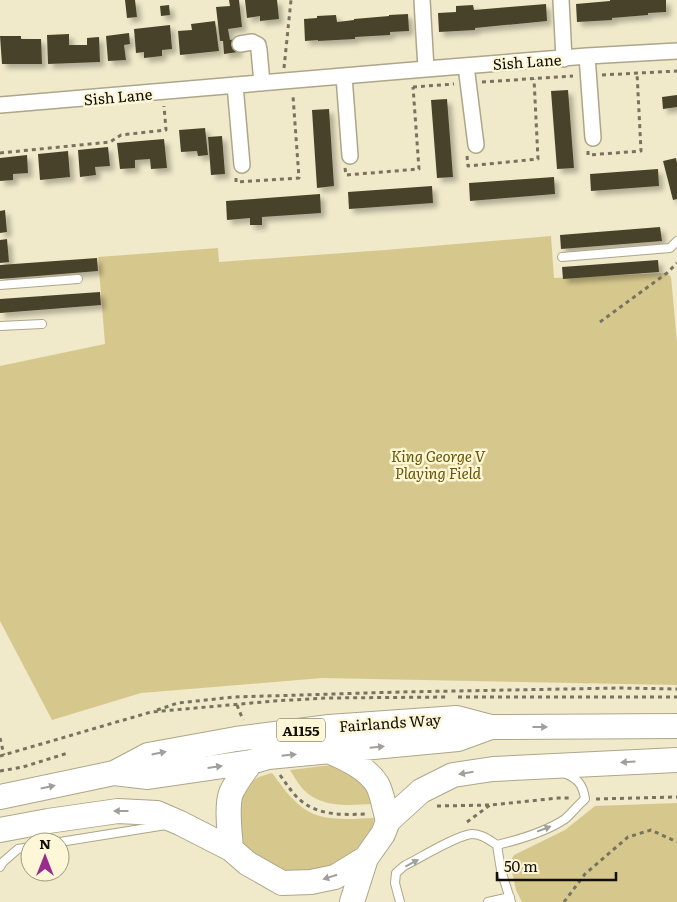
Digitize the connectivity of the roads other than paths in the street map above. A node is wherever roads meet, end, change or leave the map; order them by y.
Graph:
1 (422, 0) edge
2 (561, 0) edge
3 (240, 44) dead end
4 (677, 51) edge
5 (587, 56) junction
6 (564, 58) junction
7 (466, 66) junction
8 (426, 69) junction
9 (344, 76) junction
10 (262, 83) junction
11 (235, 85) junction
12 (0, 105) edge
13 (590, 142) road end
14 (471, 146) road end
15 (348, 161) road end
16 (242, 165) road end
17 (677, 241) edge
18 (562, 257) dead end
19 (78, 279) dead end
20 (0, 285) edge
21 (42, 324) dead end
22 (0, 326) edge
23 (677, 726) edge
24 (491, 727) junction
25 (328, 751) junction
26 (677, 760) edge
27 (251, 762) junction
28 (548, 766) junction
29 (114, 772) junction
30 (0, 797) edge
31 (380, 818) junction
32 (180, 823) junction
33 (0, 830) edge
34 (70, 840) edge
35 (497, 845) junction
36 (20, 849) edge
37 (231, 849) junction
38 (366, 858) junction
39 (0, 867) edge
40 (282, 883) junction
41 (510, 899) edge
42 (299, 902) edge
43 (352, 902) edge
44 (400, 902) edge
45 (488, 902) edge

1 - 8 street
2 - 6 street
3 - 10 street
4 - 5 street, Sish Lane
5 - 6 street, Sish Lane
5 - 13 street
6 - 7 street, Sish Lane
7 - 8 street, Sish Lane
7 - 14 street
8 - 9 street, Sish Lane
9 - 10 street, Sish Lane
9 - 15 street
10 - 11 street, Sish Lane
11 - 12 street, Sish Lane
11 - 16 street
17 - 18 lane
19 - 20 lane
21 - 22 lane
24 -> 23 main road, Fairlands Way / A1155
25 -> 24 main road, Fairlands Way / A1155
29 -> 24 main road, Fairlands Way / A1155
27 -> 25 main road, Fairlands Way / A1155
25 - 31 main road, Fairlands Way / A1155
26 -> 28 main road
29 -> 27 main road, Fairlands Way / A1155
27 - 37 main road
28 -> 31 main road
35 -> 28 lane
30 -> 29 main road, Fairlands Way / A1155
31 - 38 main road
32 -> 33 main road
32 - 34 lane
32 - 37 main road
35 - 41 lane
44 -> 35 lane
36 - 39 lane
37 - 40 main road
38 -> 40 main road
38 - 43 main road
40 - 42 main road
41 - 45 lane

